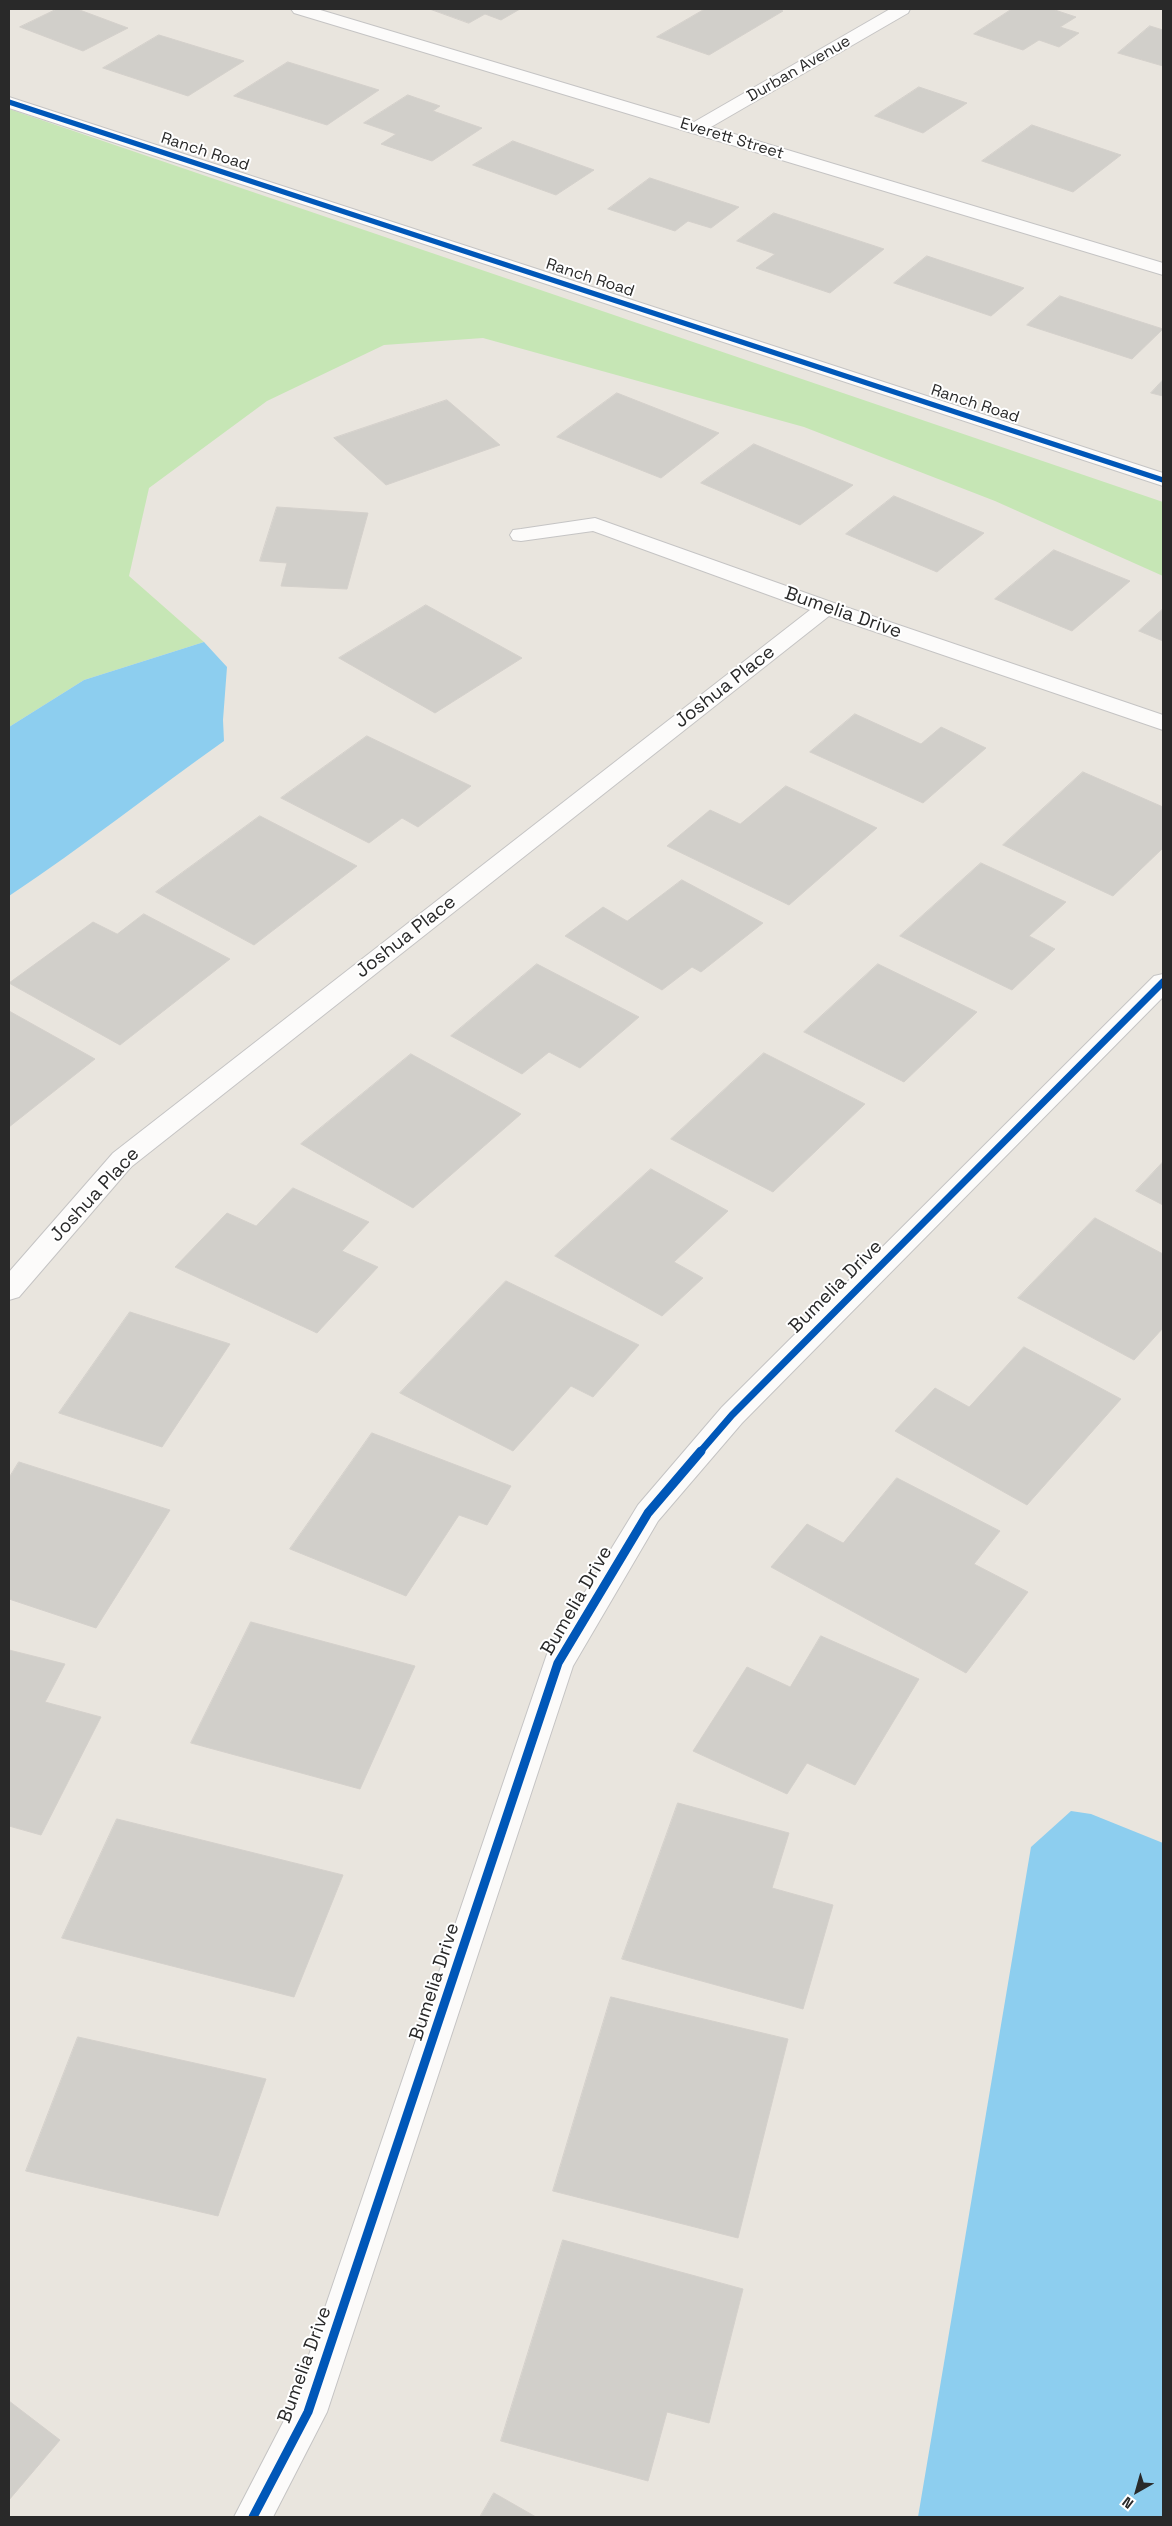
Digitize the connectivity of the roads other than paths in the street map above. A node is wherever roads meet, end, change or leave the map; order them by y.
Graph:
1 (300, 9) edge
2 (902, 9) edge
3 (9, 102) edge
4 (696, 128) junction
5 (1163, 269) edge
6 (1163, 480) edge
7 (521, 535) dead end
8 (826, 608) junction
9 (1163, 723) edge
10 (1163, 982) edge
11 (9, 1290) edge
12 (253, 2517) edge

1 - 4 street, Everett Street
2 - 4 street, Durban Avenue
3 - 6 street, Ranch Road
4 - 5 street, Everett Street
7 - 8 street, Bumelia Drive
8 - 9 street, Bumelia Drive
8 - 11 street, Joshua Place
10 - 12 street, Bumelia Drive

